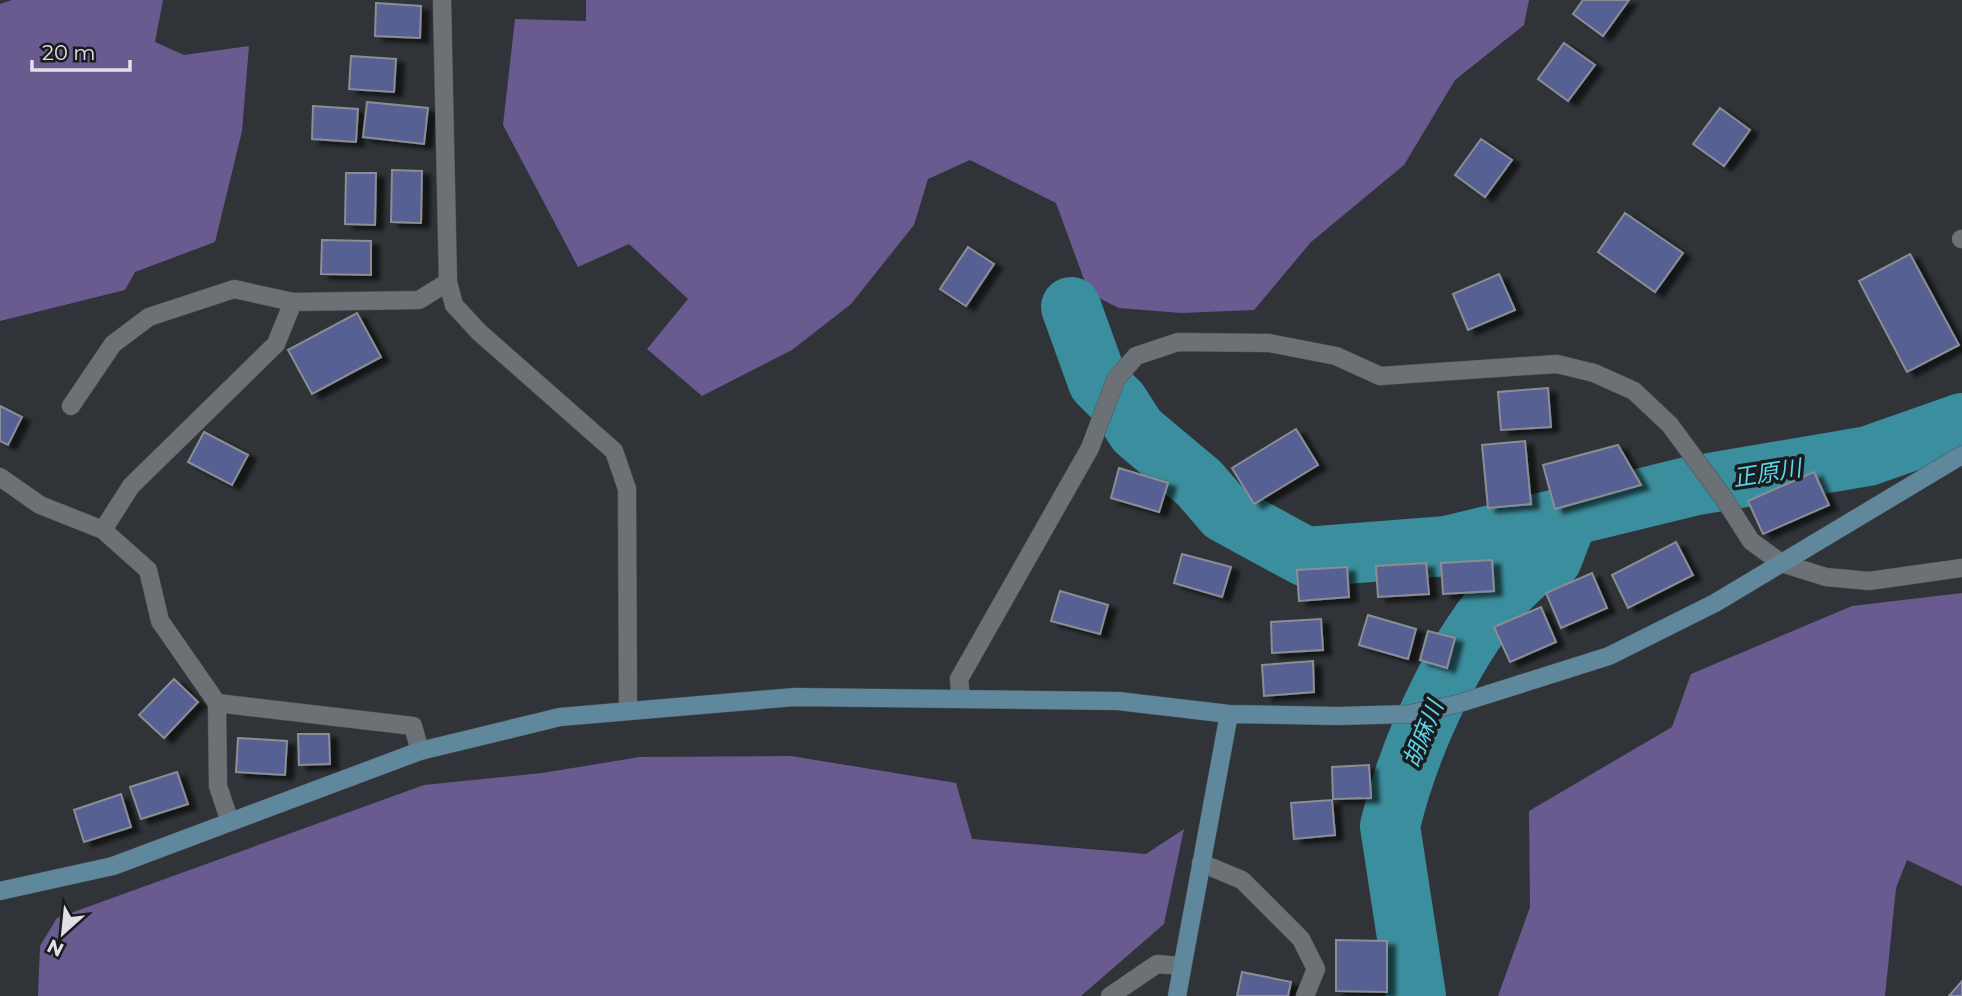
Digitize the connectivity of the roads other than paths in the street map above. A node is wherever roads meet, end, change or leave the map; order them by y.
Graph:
1 (442, 0) edge
2 (448, 282) junction
3 (293, 302) junction
4 (72, 406) dead end
5 (1962, 455) edge
6 (0, 477) edge
7 (103, 530) junction
8 (1781, 563) junction
9 (1962, 568) edge
10 (961, 699) junction
11 (216, 703) junction
12 (628, 709) junction
13 (1229, 713) junction
14 (420, 751) junction
15 (230, 822) junction
16 (1201, 863) junction
17 (0, 891) edge
18 (1182, 966) junction
19 (1110, 996) edge
20 (1177, 996) edge
21 (1305, 996) edge

1 - 2 street
2 - 3 street
2 - 12 street
3 - 4 street
3 - 7 street
5 - 8 street
6 - 7 street
7 - 11 street
8 - 9 street
8 - 10 street
8 - 13 street
10 - 12 street
10 - 13 street
11 - 14 street
11 - 15 street
12 - 14 street
13 - 16 street
14 - 15 street
15 - 17 street
16 - 18 street
16 - 21 street
18 - 19 street
18 - 20 street

